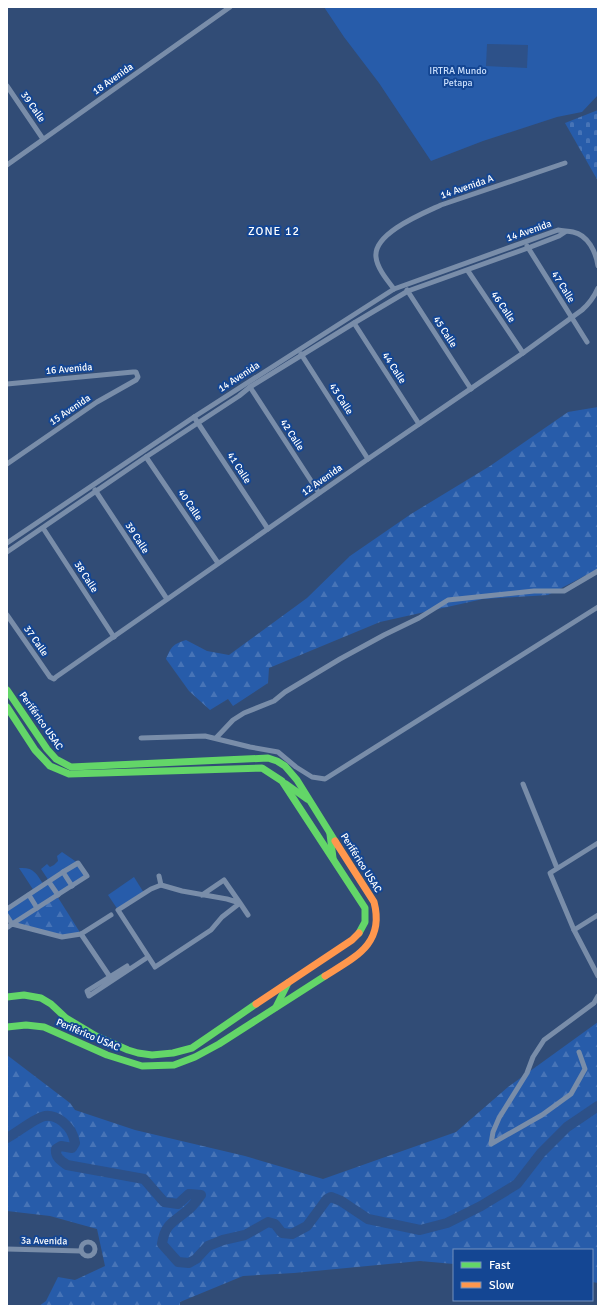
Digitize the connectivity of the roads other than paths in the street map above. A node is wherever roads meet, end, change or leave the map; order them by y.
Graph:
1 (230, 7) edge
2 (7, 86) edge
3 (44, 139) junction
4 (565, 163) dead end
5 (7, 165) edge
6 (565, 232) junction
7 (524, 242) junction
8 (528, 248) junction
9 (598, 266) edge
10 (468, 271) junction
11 (404, 286) junction
12 (598, 288) edge
13 (394, 289) junction
14 (408, 292) junction
15 (572, 318) junction
16 (354, 323) junction
17 (587, 342) dead end
18 (298, 349) junction
19 (523, 353) junction
20 (302, 356) junction
21 (133, 372) joint
22 (7, 384) edge
23 (250, 387) junction
24 (471, 388) junction
25 (194, 417) junction
26 (199, 423) junction
27 (419, 424) junction
28 (146, 457) junction
29 (368, 458) junction
30 (7, 464) edge
31 (92, 486) junction
32 (96, 491) junction
33 (319, 493) junction
34 (43, 528) junction
35 (268, 529) junction
36 (7, 543) edge
37 (7, 552) edge
38 (218, 563) junction
39 (598, 571) edge
40 (167, 599) junction
41 (598, 607) edge
42 (7, 615) edge
43 (114, 636) junction
44 (50, 677) joint
45 (7, 690) edge
46 (7, 707) edge
47 (142, 738) dead end
48 (216, 738) junction
49 (282, 781) junction
50 (523, 784) dead end
51 (310, 802) junction
52 (329, 832) junction
53 (598, 844) edge
54 (334, 860) junction
55 (557, 868) junction
56 (63, 872) junction
57 (159, 876) dead end
58 (49, 882) junction
59 (161, 885) junction
60 (72, 886) junction
61 (28, 895) junction
62 (58, 895) junction
63 (202, 895) junction
64 (240, 903) junction
65 (37, 908) junction
66 (7, 909) edge
67 (112, 915) dead end
68 (248, 915) dead end
69 (598, 915) edge
70 (7, 916) edge
71 (10, 926) edge
72 (574, 930) junction
73 (81, 934) junction
74 (148, 957) junction
75 (127, 966) dead end
76 (598, 976) edge
77 (110, 977) junction
78 (289, 982) junction
79 (598, 996) edge
80 (8, 997) edge
81 (276, 1008) junction
82 (7, 1027) edge
83 (219, 1044) junction
84 (196, 1045) junction
85 (579, 1052) dead end
86 (7, 1249) edge
87 (81, 1251) dead end

1 - 3 street, 18 Avenida
2 - 3 street, 39 Calle
3 - 5 street, 18 Avenida
4 - 13 street, 14 Avenida A
6 - 7 street, 14 Avenida
6 - 8 street, 14 Avenida
6 - 9 street
7 - 8 street, 47 Calle
7 - 11 street, 14 Avenida
8 - 10 street, 14 Avenida
8 - 15 street, 47 Calle
10 - 14 street, 14 Avenida
10 - 19 street, 46 Calle
11 - 13 street, 14 Avenida
11 - 14 street, 45 Calle
12 - 15 street, 12 Avenida
13 - 18 street, 14 Avenida
14 - 16 street, 14 Avenida
14 - 24 street, 45 Calle
15 - 17 street, 47 Calle
15 - 19 street, 12 Avenida
16 - 20 street, 14 Avenida
16 - 27 street, 44 Calle
18 - 20 street, 43 Calle
18 - 25 street, 14 Avenida
19 - 24 street, 12 Avenida
20 - 23 street, 14 Avenida
20 - 29 street, 43 Calle
21 - 22 street, 16 Avenida
21 - 30 street, 15 Avenida
23 - 26 street, 14 Avenida
23 - 33 street, 42 Calle
24 - 27 street, 12 Avenida
25 - 26 street, 41 Calle
25 - 31 street, 14 Avenida
26 - 28 street, 14 Avenida
26 - 35 street, 41 Calle
27 - 29 street, 12 Avenida
28 - 32 street, 14 Avenida
28 - 38 street, 40 Calle
29 - 33 street, 12 Avenida
31 - 32 street, 39 Calle
31 - 36 street, 14 Avenida
32 - 34 street, 14 Avenida
32 - 40 street, 39 Calle
33 - 35 street, 12 Avenida
34 - 37 street, 14 Avenida
34 - 43 street, 38 Calle
35 - 38 street, 12 Avenida
38 - 40 street, 12 Avenida
39 - 48 street
40 - 43 street, 12 Avenida
41 - 48 street
42 - 44 street, 37 Calle
43 - 44 street, 12 Avenida
45 - 51 street, Periférico USAC
46 - 49 street, Periférico USAC
47 - 48 street
49 - 51 street
49 - 54 street, Periférico USAC
50 - 55 street
51 - 52 street, Periférico USAC
52 - 54 street
52 - 81 street, Periférico USAC
53 - 55 street
54 - 78 street, Periférico USAC
55 - 72 street
56 - 58 street
56 - 60 street
56 - 60 street
57 - 59 street
58 - 61 street
58 - 62 street
59 - 63 street
59 - 74 street
60 - 62 street
61 - 65 street
61 - 66 street
62 - 65 street
63 - 64 street
63 - 64 street
64 - 68 street
64 - 74 street
65 - 71 street
67 - 73 street
69 - 72 street
70 - 71 street
71 - 73 street
72 - 76 street
73 - 77 street
74 - 77 street
75 - 77 street
78 - 81 street
78 - 84 street, Periférico USAC
79 - 85 street
80 - 84 street, Periférico USAC
81 - 83 street, Periférico USAC
82 - 83 street, Periférico USAC
83 - 84 street
86 - 87 street, 3a Avenida

